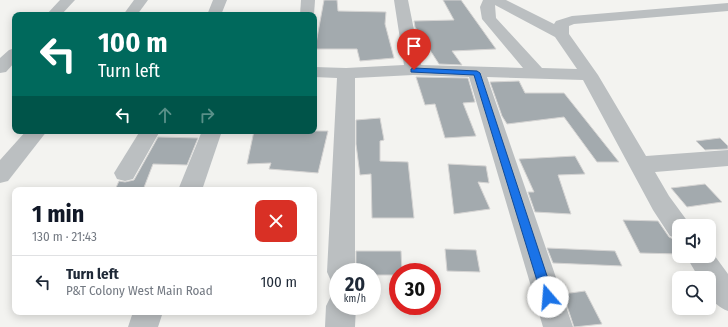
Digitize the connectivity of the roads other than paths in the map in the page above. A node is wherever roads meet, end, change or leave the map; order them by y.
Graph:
1 (68, 0) edge
2 (141, 0) edge
3 (220, 0) edge
4 (308, 0) edge
5 (401, 0) edge
6 (490, 0) edge
7 (495, 0) edge
8 (728, 7) edge
9 (56, 12) edge
10 (132, 12) edge
11 (215, 12) edge
12 (307, 12) edge
13 (561, 34) junction
14 (12, 56) edge
15 (0, 69) edge
16 (12, 70) edge
17 (414, 70) junction
18 (317, 72) edge
19 (346, 73) junction
20 (477, 73) junction
21 (537, 73) junction
22 (589, 75) junction
23 (34, 134) edge
24 (148, 134) edge
25 (211, 134) edge
26 (728, 158) edge
27 (640, 166) junction
28 (125, 173) dead end
29 (0, 175) edge
30 (191, 187) edge
31 (673, 219) edge
32 (342, 263) edge
33 (704, 263) edge
34 (728, 297) edge
35 (147, 315) edge
36 (341, 315) edge
37 (143, 327) edge
38 (340, 327) edge
39 (558, 327) edge

1 - 9 street
2 - 10 street
3 - 11 street
4 - 12 street
5 - 17 street
6 - 21 street
7 - 13 street
8 - 13 street
13 - 22 street
14 - 15 street
15 - 16 street
17 - 19 street
17 - 20 street
18 - 19 street
19 - 32 street
20 - 21 street
20 - 39 street
21 - 22 street
22 - 27 street
23 - 29 street
24 - 28 street
25 - 30 street
26 - 27 street
27 - 31 street
33 - 34 street
35 - 37 street
36 - 38 street

